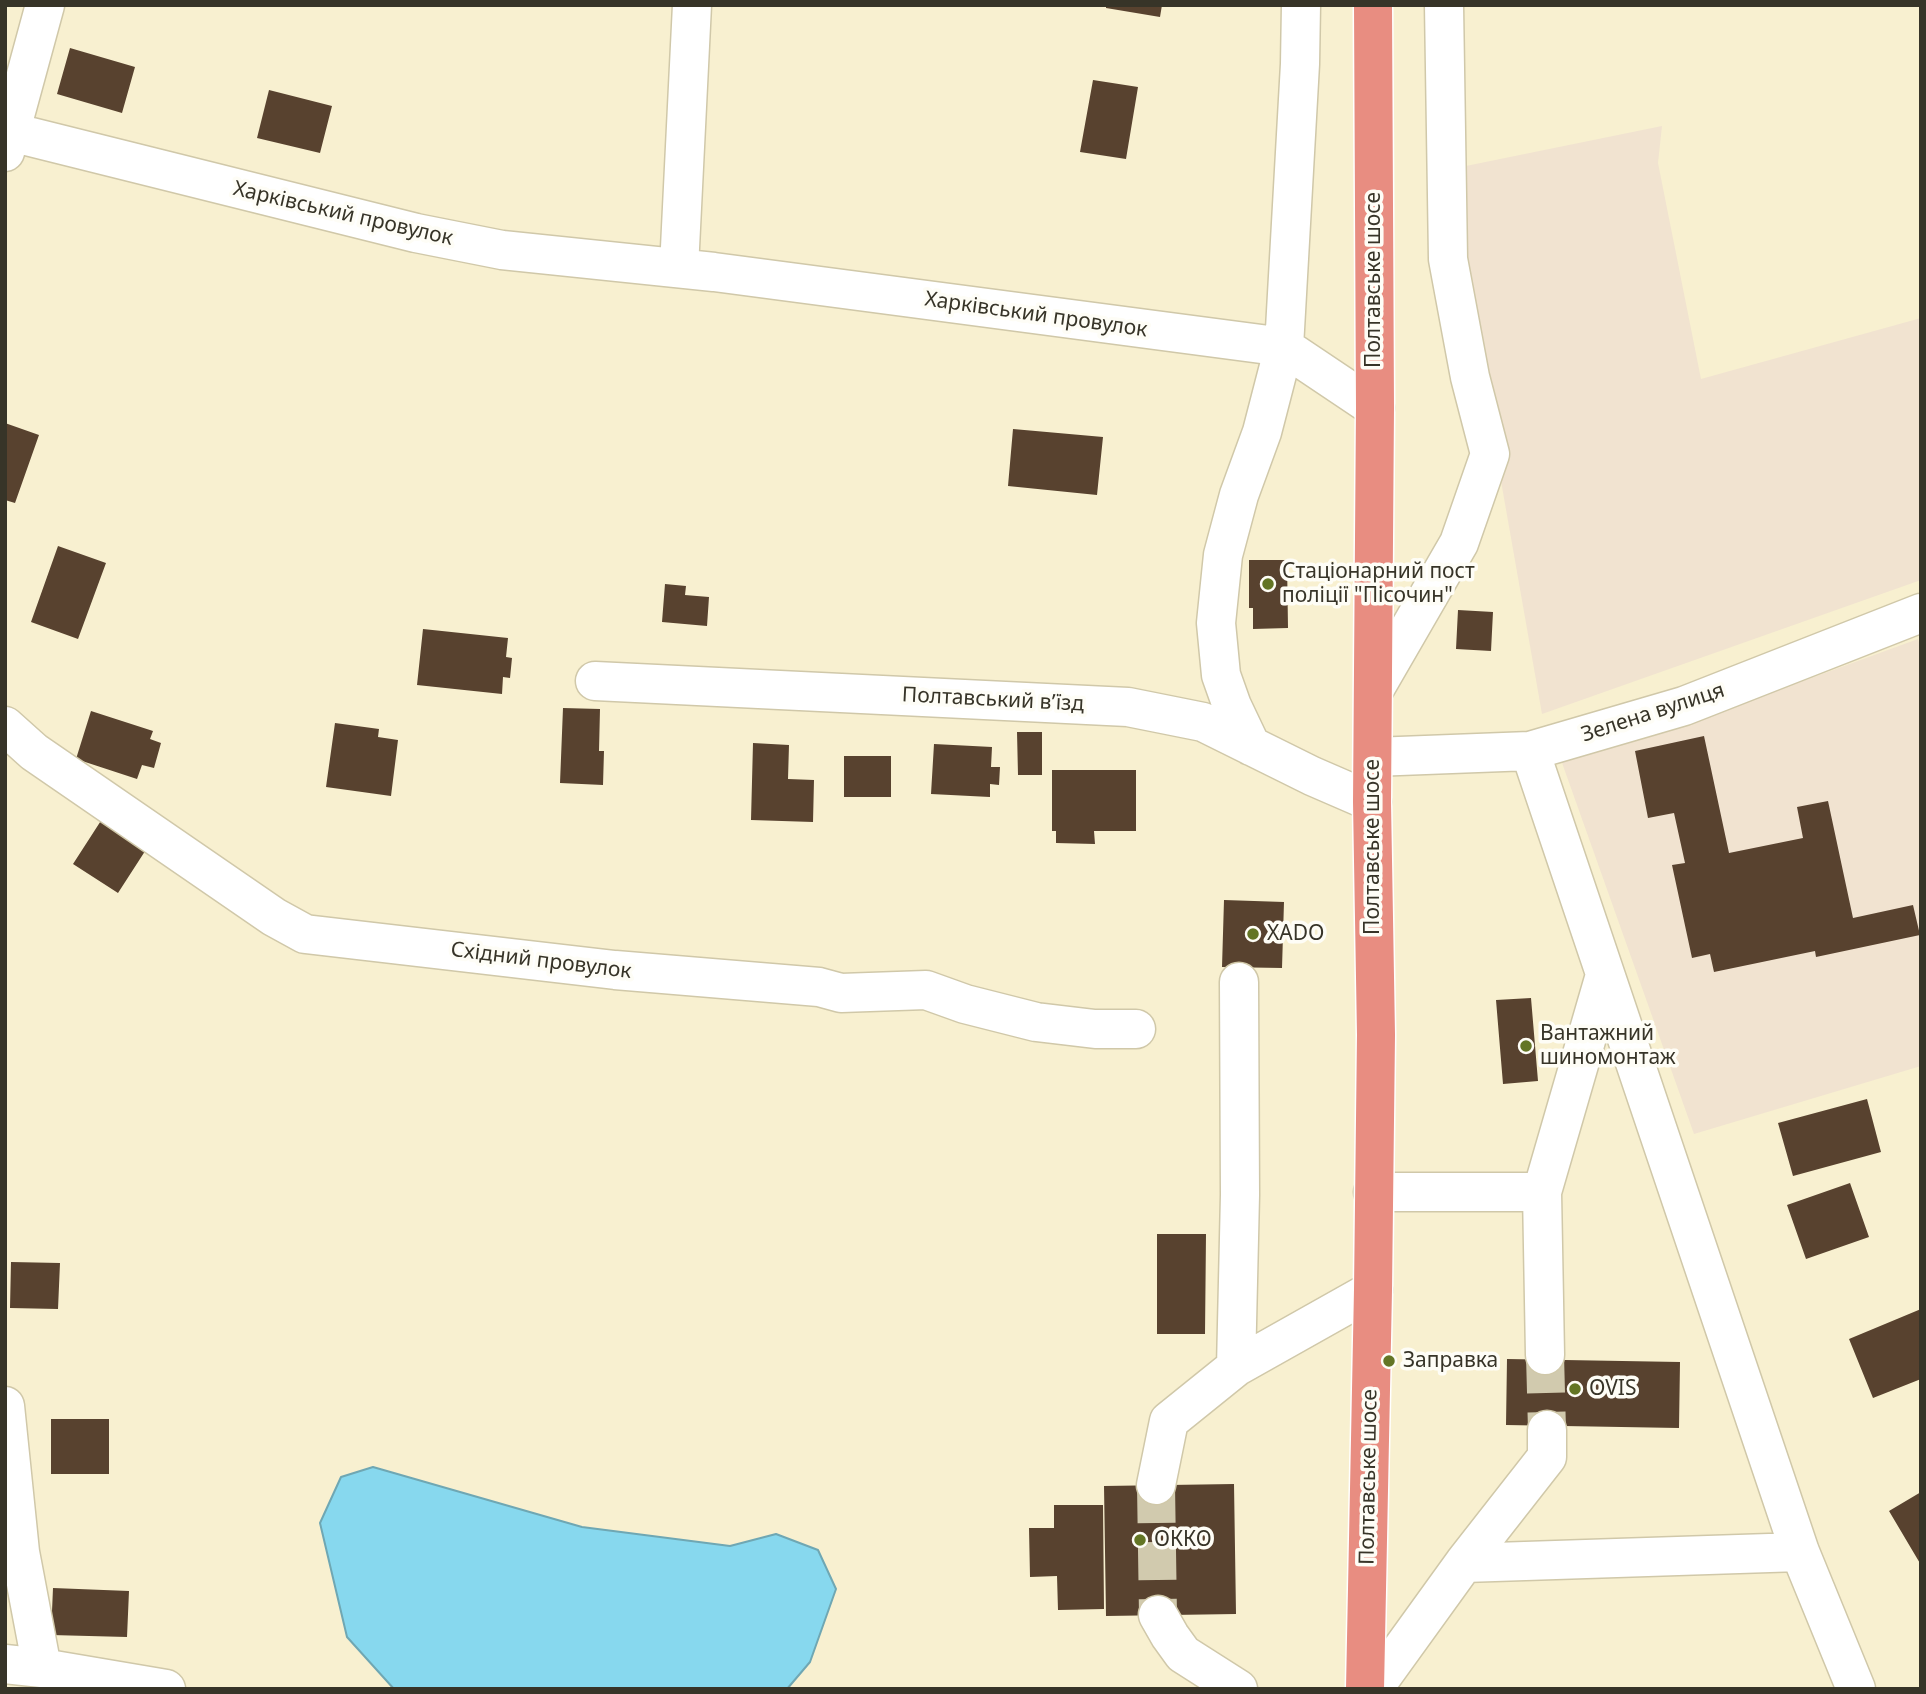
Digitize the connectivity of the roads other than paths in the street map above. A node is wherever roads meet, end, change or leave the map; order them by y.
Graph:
1 (45, 5) edge
2 (692, 5) edge
3 (1301, 5) edge
4 (1373, 5) edge
5 (1444, 5) edge
6 (8, 142) edge
7 (679, 268) junction
8 (1284, 348) junction
9 (1375, 408) junction
10 (1921, 613) edge
11 (595, 681) dead end
12 (1374, 690) junction
13 (5, 726) edge
14 (1251, 746) junction
15 (1530, 751) junction
16 (1373, 757) junction
17 (1372, 802) junction
18 (1605, 975) junction
19 (1239, 982) dead end
20 (1136, 1029) dead end
21 (1373, 1192) junction
22 (1542, 1192) junction
23 (1373, 1290) junction
24 (1545, 1355) tunnel mouth
25 (1236, 1367) junction
26 (5, 1406) edge
27 (1547, 1430) tunnel mouth
28 (1156, 1485) tunnel mouth
29 (1800, 1552) junction
30 (1464, 1563) junction
31 (1158, 1615) tunnel mouth
32 (24, 1666) edge
33 (166, 1689) edge
34 (1238, 1689) edge
35 (1365, 1689) edge
36 (1373, 1689) edge
37 (1857, 1689) edge

1 - 6 street
2 - 7 street
3 - 8 street
4 - 9 highway, Полтавське шосе
5 - 12 street
6 - 7 street, Харківський провулок
7 - 8 street, Харківський провулок
8 - 9 street, Харківський провулок
8 - 14 street
9 - 12 highway, Полтавське шосе
10 - 15 street, Зелена вулиця
11 - 14 street, Полтавський в’їзд
12 - 16 highway, Полтавське шосе
13 - 20 street, Східний провулок
14 - 17 street, Полтавський в’їзд
15 - 16 street, Зелена вулиця
15 - 18 street
16 - 17 highway, Полтавське шосе
17 - 21 highway, Полтавське шосе
18 - 22 street
18 - 29 street
19 - 25 street
21 - 22 street
21 - 23 highway, Полтавське шосе
22 - 24 street
23 - 25 street
23 - 35 highway, Полтавське шосе
25 - 28 street
26 - 32 street
27 - 30 street
29 - 30 street
29 - 37 street
30 - 36 street
31 - 34 street
32 - 33 street

